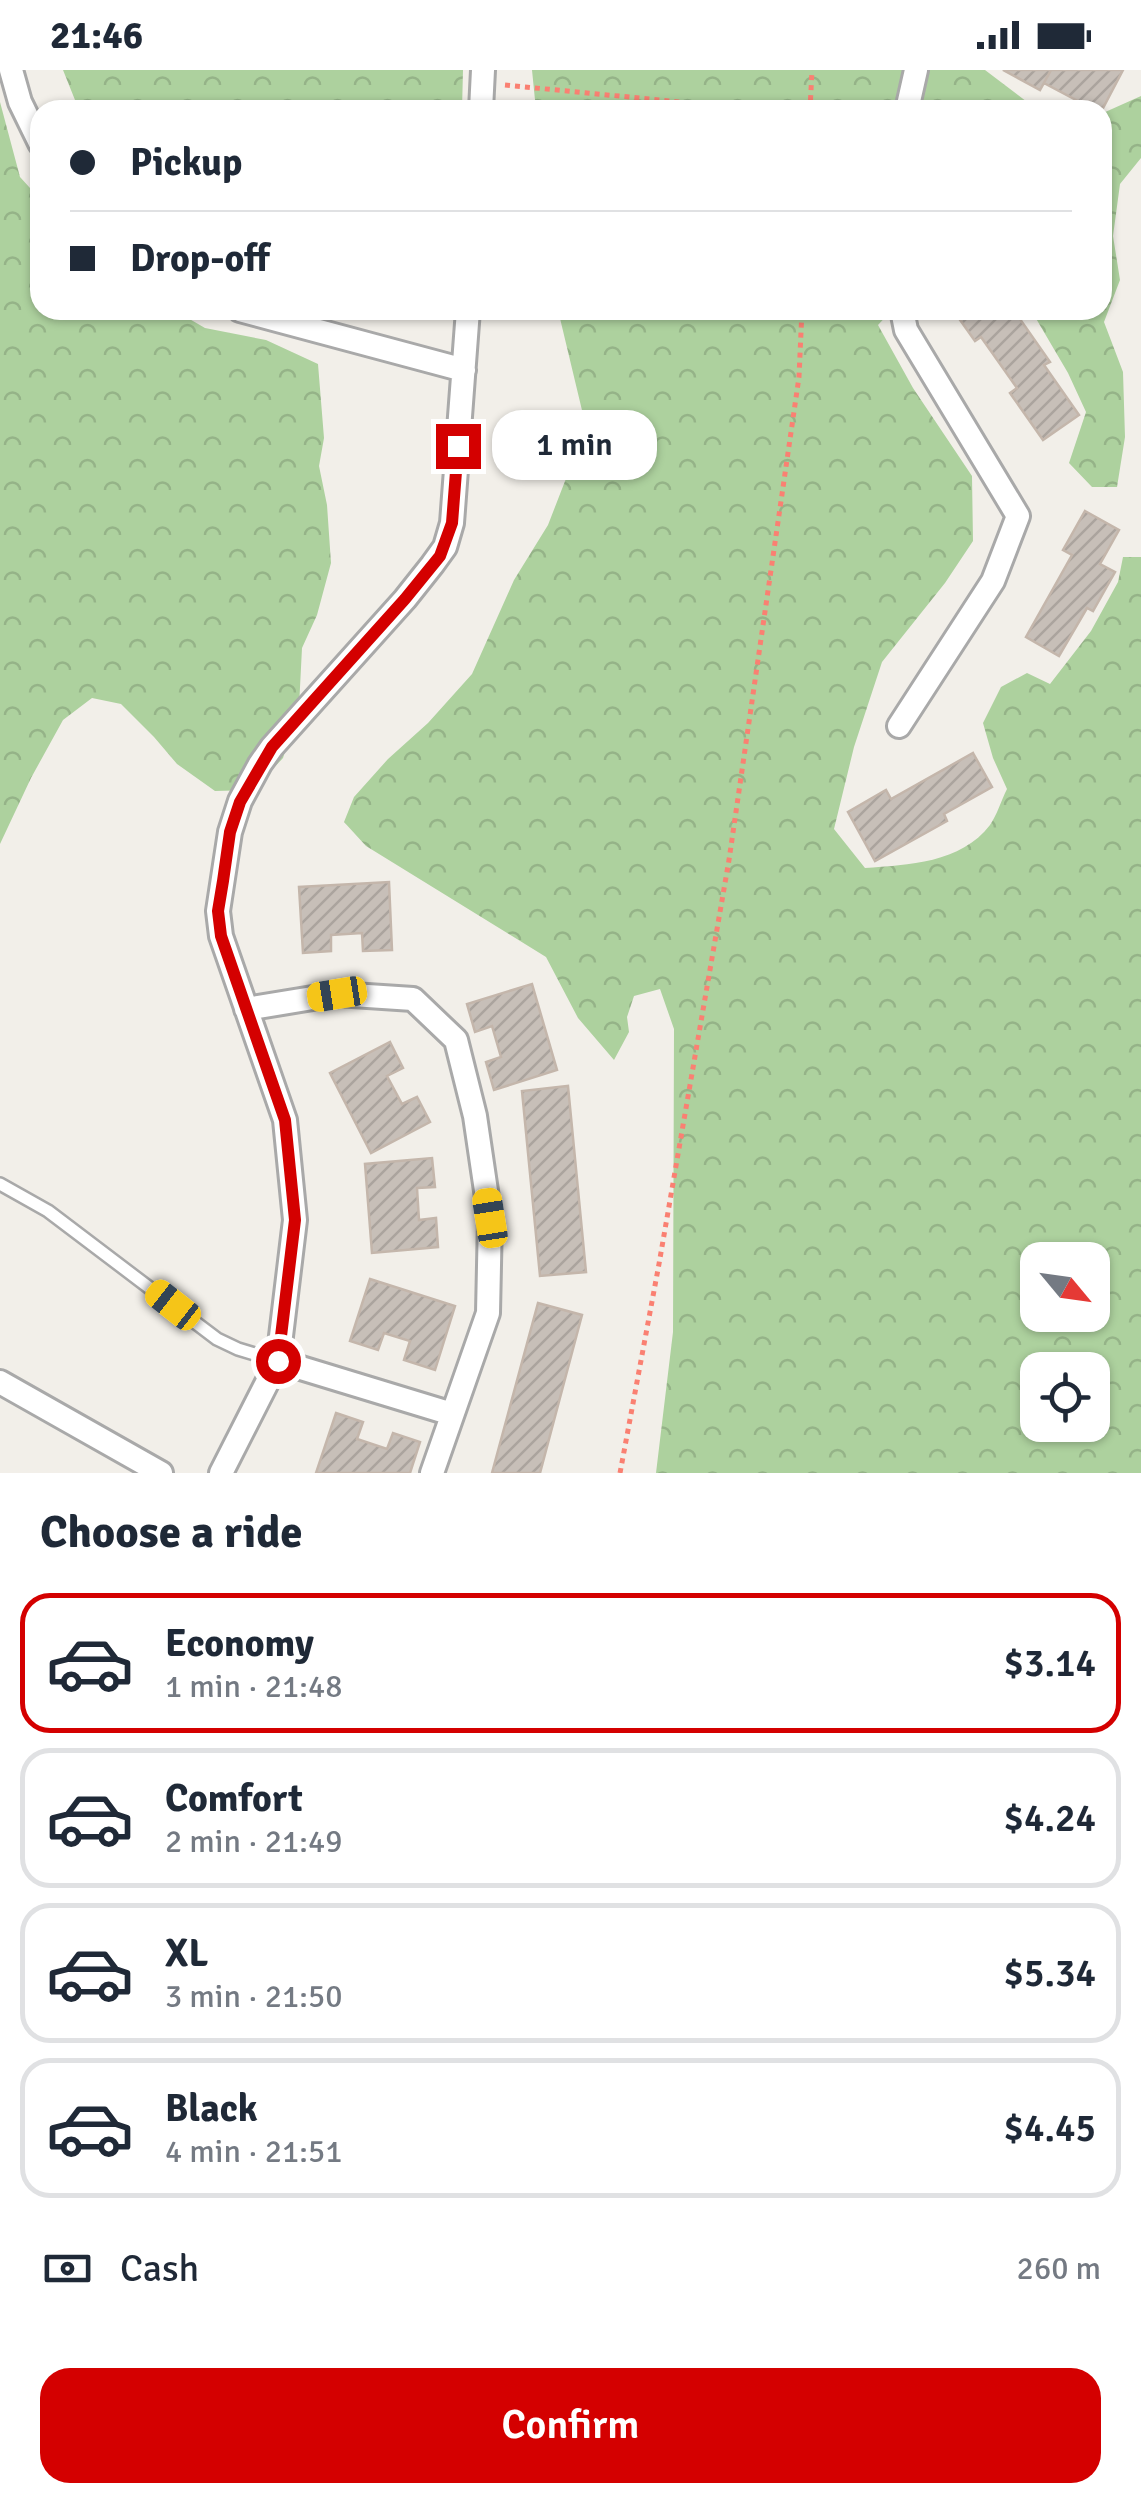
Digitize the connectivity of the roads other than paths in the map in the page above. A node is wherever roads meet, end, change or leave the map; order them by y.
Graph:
1 (11, 70) edge
2 (916, 70) edge
3 (909, 100) edge
4 (30, 122) edge
5 (277, 320) edge
6 (467, 320) edge
7 (904, 320) edge
8 (464, 370) junction
9 (899, 726) dead end
10 (246, 1009) junction
11 (0, 1184) edge
12 (278, 1361) junction
13 (0, 1382) edge
14 (452, 1414) junction
15 (161, 1473) edge
16 (221, 1473) edge
17 (432, 1473) edge

1 - 4 street
2 - 3 street
5 - 8 street
6 - 8 street
7 - 9 street
8 - 10 street
10 - 12 street
10 - 14 street
11 - 12 lane
12 - 14 street
12 - 16 street
13 - 15 street
14 - 17 street

